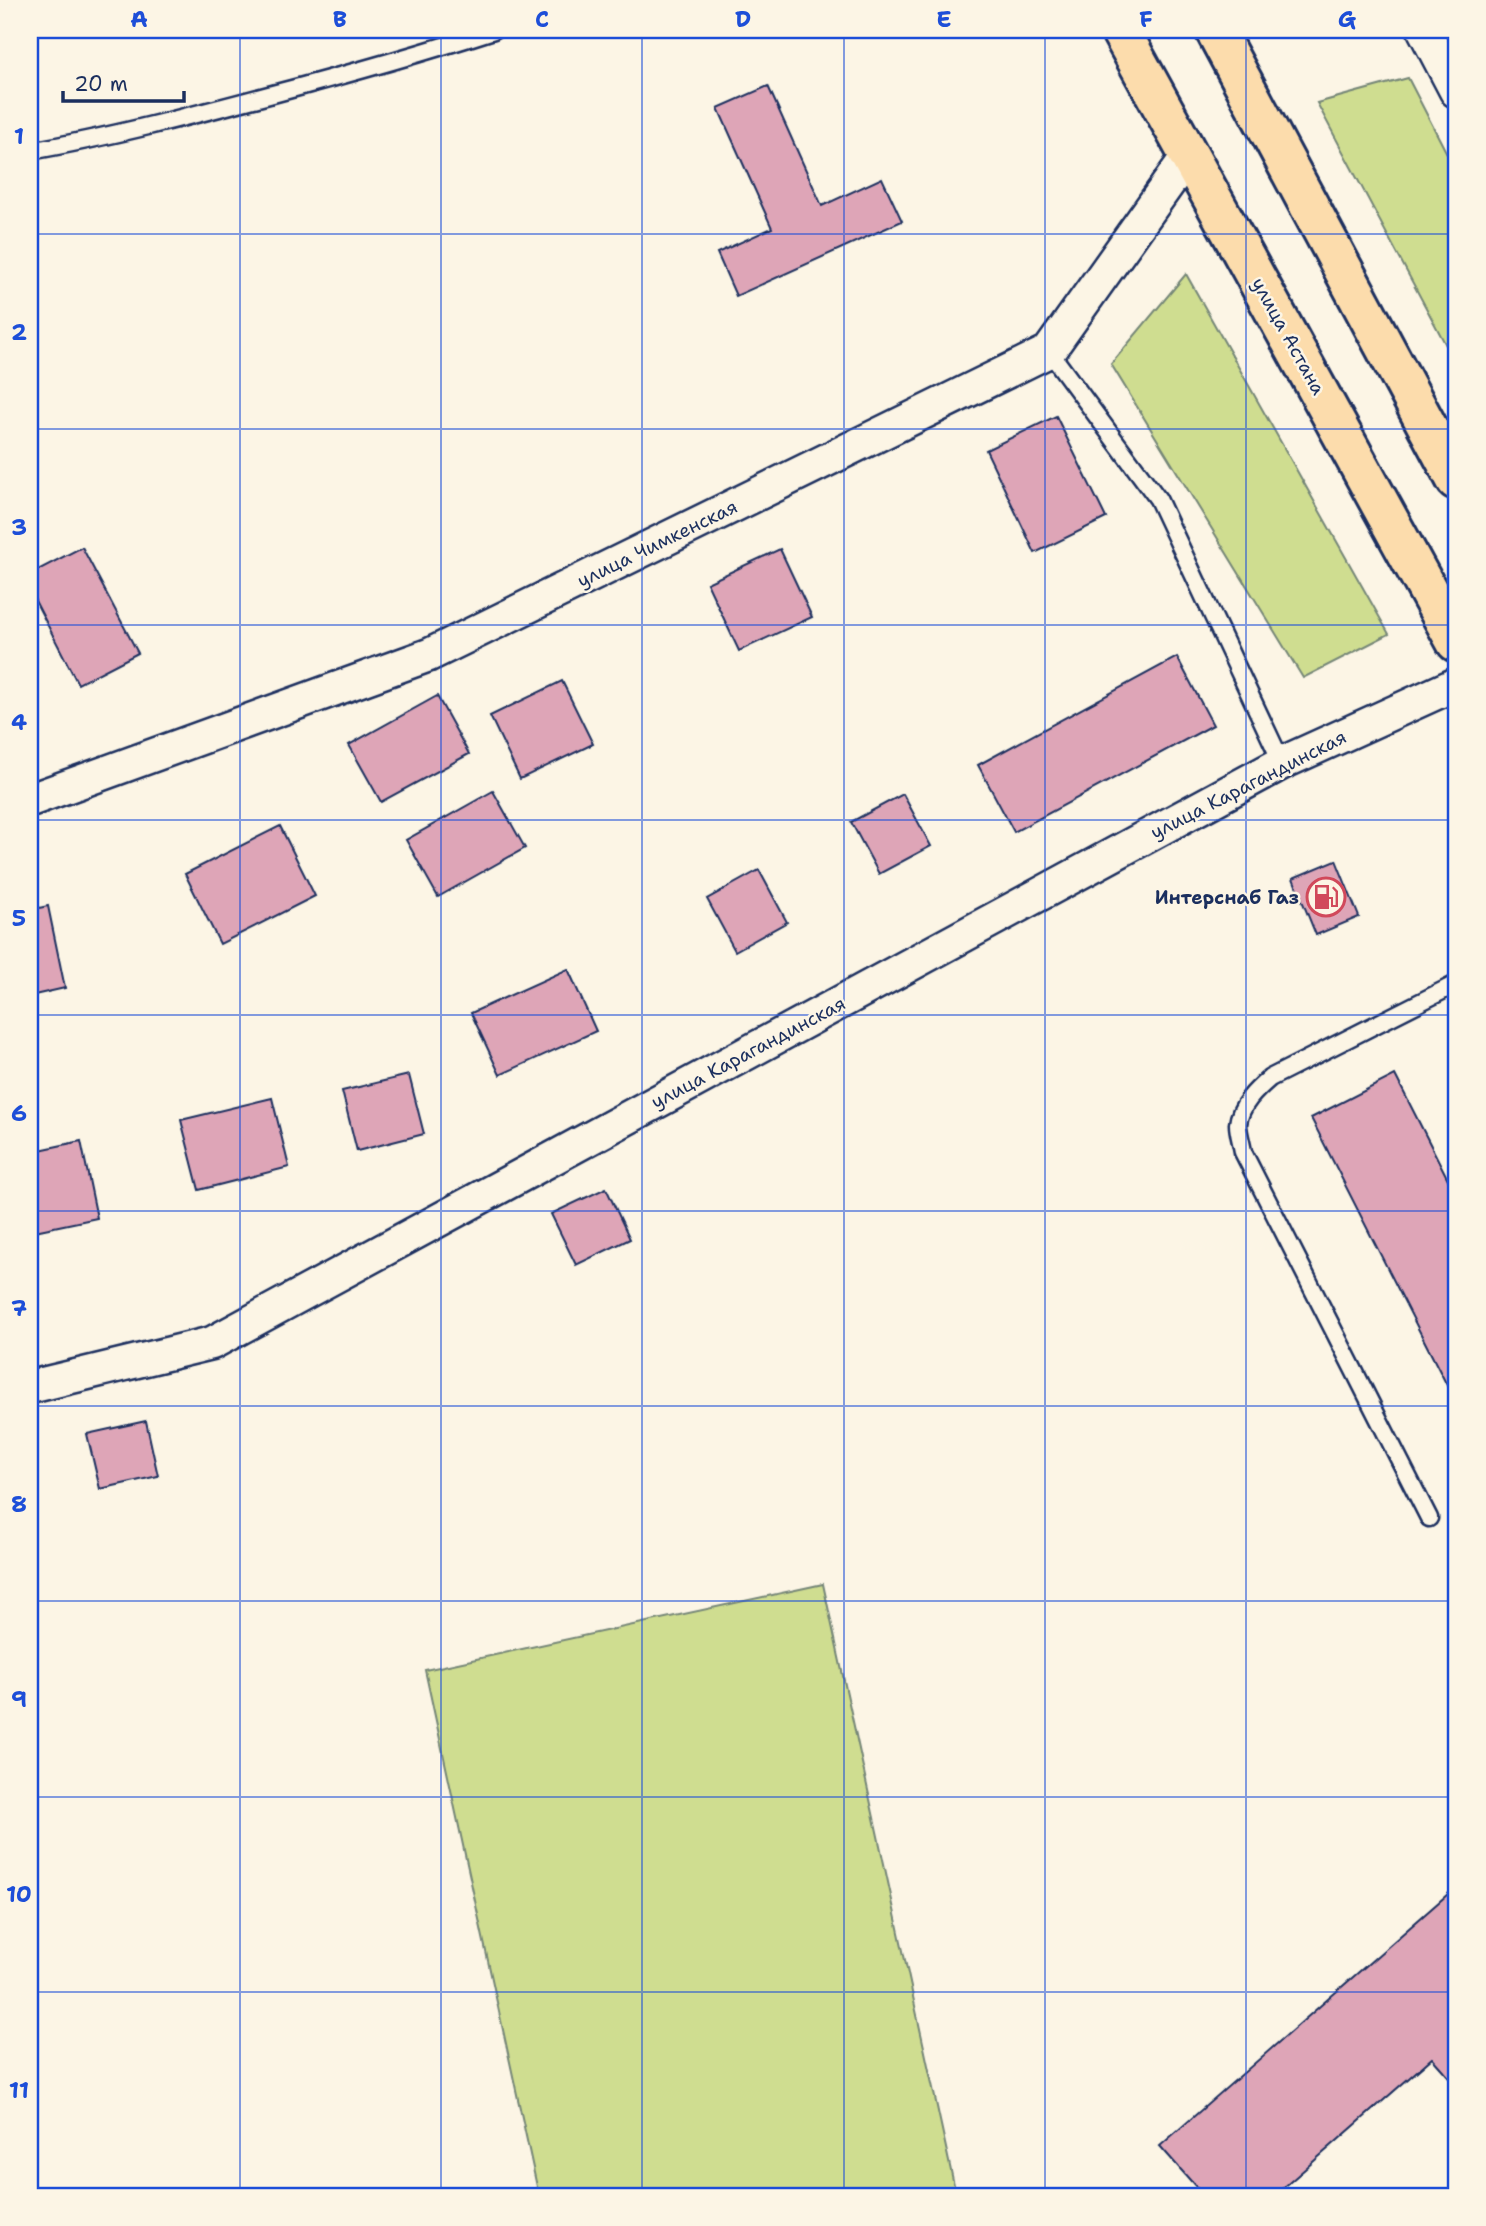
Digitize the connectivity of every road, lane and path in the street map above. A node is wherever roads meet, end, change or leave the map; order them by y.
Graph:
1 (494, 30) edge
2 (1121, 30) edge
3 (1215, 30) edge
4 (1424, 30) edge
5 (1456, 91) edge
6 (30, 151) edge
7 (1190, 153) junction
8 (1049, 351) junction
9 (1456, 480) edge
10 (1456, 642) edge
11 (1456, 684) edge
12 (1282, 763) junction
13 (30, 800) edge
14 (1456, 984) edge
15 (30, 1387) edge
16 (1429, 1518) dead end

1 - 6 lane
2 - 7 main road, улица Астана
3 - 9 main road
4 - 5 street
7 - 8 street, улица Чимкенская
7 - 10 main road, улица Астана
8 - 12 lane
8 - 13 street, улица Чимкенская
11 - 12 street, улица Карагандинская
12 - 15 street, улица Карагандинская
14 - 16 lane

